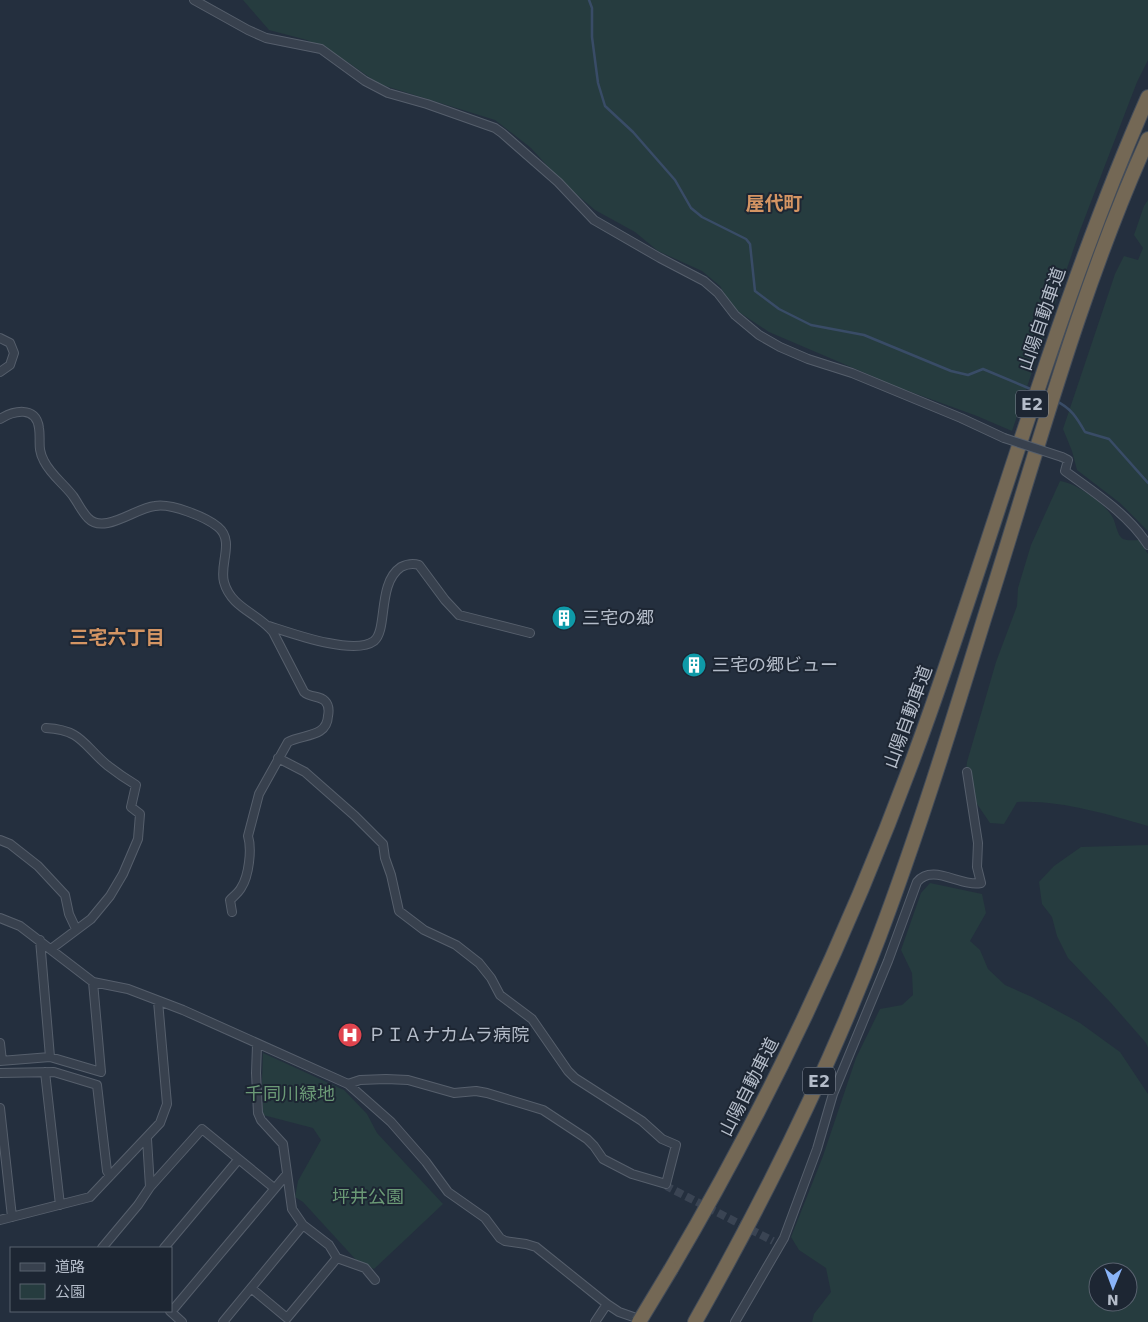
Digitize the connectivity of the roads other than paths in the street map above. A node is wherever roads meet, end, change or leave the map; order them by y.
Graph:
1 (194, 0) edge
2 (1148, 97) edge
3 (1148, 138) edge
4 (0, 338) edge
5 (0, 372) edge
6 (0, 419) edge
7 (1148, 545) edge
8 (267, 625) junction
9 (530, 632) dead end
10 (46, 728) dead end
11 (278, 758) junction
12 (966, 772) dead end
13 (0, 840) edge
14 (232, 912) dead end
15 (0, 918) edge
16 (76, 929) junction
17 (40, 940) junction
18 (51, 949) junction
19 (93, 982) junction
20 (158, 1001) junction
21 (0, 1043) edge
22 (257, 1045) junction
23 (50, 1057) junction
24 (1, 1061) edge
25 (45, 1072) junction
26 (0, 1073) edge
27 (348, 1084) junction
28 (0, 1108) edge
29 (147, 1139) junction
30 (238, 1160) junction
31 (287, 1174) junction
32 (110, 1176) junction
33 (150, 1187) junction
34 (274, 1188) junction
35 (60, 1205) junction
36 (12, 1217) junction
37 (0, 1220) edge
38 (303, 1225) junction
39 (103, 1247) edge
40 (165, 1247) edge
41 (337, 1258) junction
42 (375, 1280) dead end
43 (251, 1288) junction
44 (607, 1304) junction
45 (172, 1310) edge
46 (172, 1312) edge
47 (182, 1322) edge
48 (223, 1322) edge
49 (595, 1322) edge
50 (639, 1322) edge
51 (646, 1322) edge
52 (694, 1322) edge
53 (735, 1322) edge

1 - 7 street, bridge
2 - 50 highway, 山陽自動車道 / E2, bridge
3 - 52 highway, 山陽自動車道 / E2
4 - 5 street
6 - 8 street
8 - 9 street
8 - 11 street
10 - 16 street
11 - 14 street
11 - 27 street
12 - 53 street
13 - 16 street
15 - 17 street
16 - 18 street
17 - 18 street
17 - 23 street
18 - 19 street
19 - 20 street
19 - 23 street
20 - 22 street
20 - 29 street
21 - 24 street
22 - 27 street
22 - 31 street
23 - 24 street
25 - 26 street
25 - 32 street
25 - 35 street
27 - 44 street
28 - 36 street
29 - 32 street
29 - 33 street
30 - 33 street
30 - 34 street
30 - 40 street
31 - 34 street
31 - 38 street
32 - 35 street
33 - 39 street
34 - 45 street
35 - 36 street
36 - 37 street
38 - 41 street
38 - 43 street
41 - 42 street
41 - 43 street
43 - 48 street
44 - 49 street
44 - 51 street
46 - 47 street

